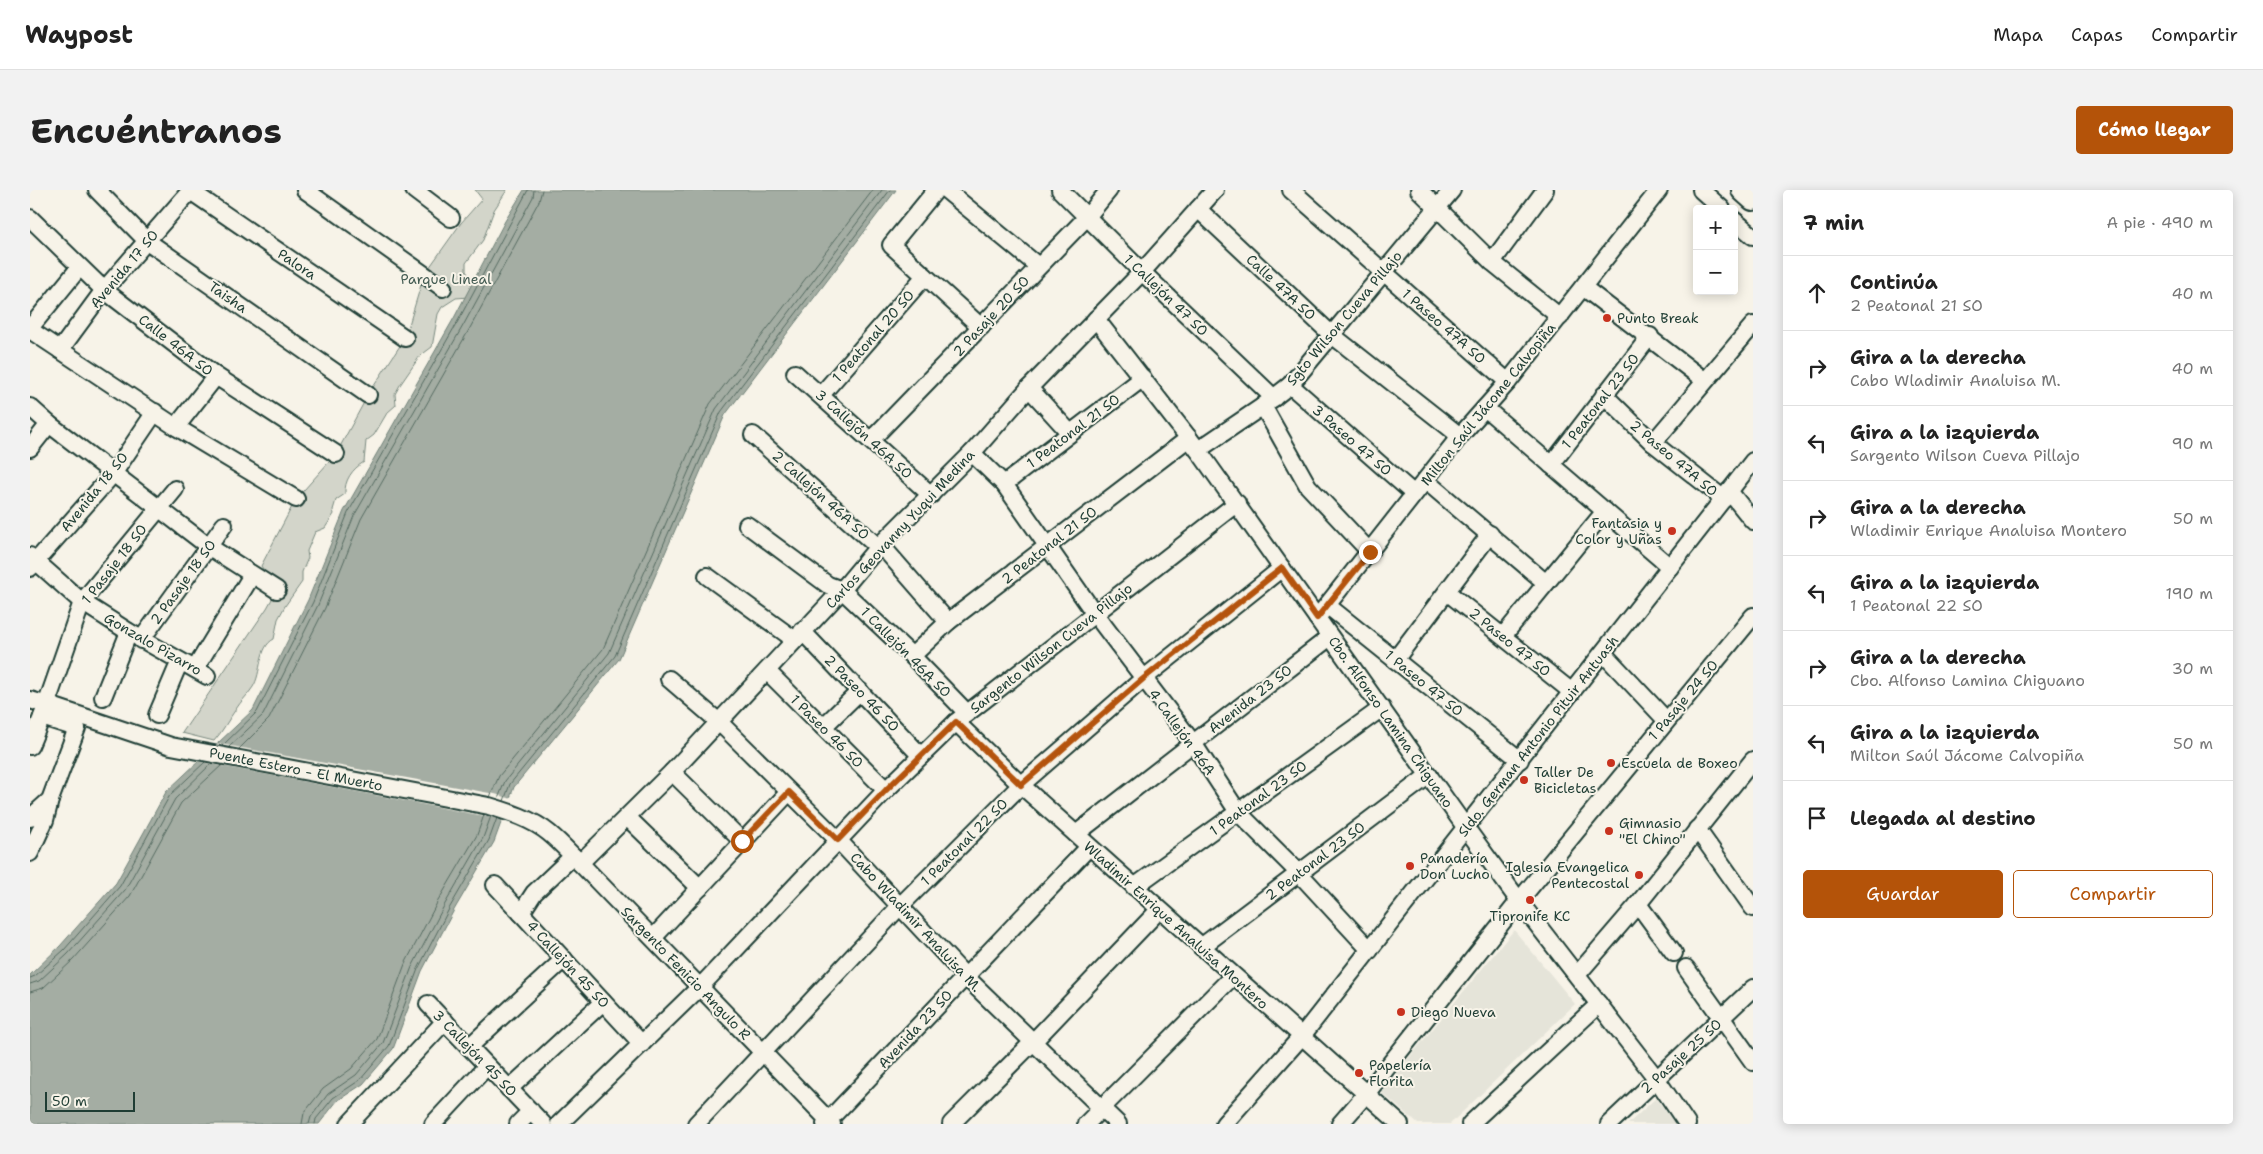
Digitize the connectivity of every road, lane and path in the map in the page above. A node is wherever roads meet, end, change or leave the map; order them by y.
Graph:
1 (97, 190) edge
2 (190, 190) edge
3 (305, 190) edge
4 (414, 190) edge
5 (936, 190) edge
6 (946, 190) edge
7 (1060, 190) edge
8 (1109, 190) edge
9 (1215, 190) edge
10 (1291, 190) edge
11 (1418, 190) edge
12 (1452, 190) edge
13 (1545, 190) edge
14 (1659, 190) edge
15 (1701, 190) edge
16 (1743, 190) edge
17 (1753, 200) edge
18 (1718, 205) edge
19 (1438, 207) junction
20 (1198, 209) junction
21 (1087, 216) junction
22 (30, 218) edge
23 (450, 218) dead end
24 (1738, 223) edge
25 (1753, 236) edge
26 (147, 241) junction
27 (1492, 262) junction
28 (1038, 266) junction
29 (79, 268) junction
30 (1142, 272) junction
31 (1383, 272) junction
32 (925, 276) junction
33 (1583, 287) junction
34 (443, 288) dead end
35 (104, 290) junction
36 (1560, 317) junction
37 (1096, 319) junction
38 (1753, 325) edge
39 (981, 327) junction
40 (30, 329) edge
41 (1332, 335) junction
42 (1650, 336) junction
43 (404, 338) dead end
44 (60, 350) junction
45 (795, 373) dead end
46 (216, 376) junction
47 (1143, 378) junction
48 (1704, 380) junction
49 (1508, 382) junction
50 (1290, 385) junction
51 (1029, 388) junction
52 (368, 395) dead end
53 (821, 395) junction
54 (1604, 395) junction
55 (1268, 402) junction
56 (30, 407) edge
57 (1485, 408) junction
58 (154, 412) junction
59 (49, 424) junction
60 (176, 427) junction
61 (1070, 433) junction
62 (753, 435) dead end
63 (1460, 436) junction
64 (872, 440) junction
65 (1653, 443) junction
66 (1194, 444) junction
67 (30, 448) edge
68 (972, 453) junction
69 (336, 454) dead end
70 (1753, 461) edge
71 (1551, 465) junction
72 (113, 474) junction
73 (1426, 481) junction
74 (1004, 484) junction
75 (175, 488) dead end
76 (1414, 494) junction
77 (931, 495) junction
78 (1726, 495) junction
79 (296, 499) dead end
80 (1236, 503) junction
81 (158, 508) junction
82 (1605, 511) junction
83 (1753, 521) edge
84 (224, 525) dead end
85 (747, 525) dead end
86 (1490, 534) junction
87 (1048, 545) junction
88 (208, 546) junction
89 (878, 547) junction
90 (1370, 552) junction
91 (32, 562) edge
92 (1670, 567) junction
93 (1282, 568) junction
94 (252, 574) junction
95 (707, 576) dead end
96 (1546, 583) junction
97 (277, 590) dead end
98 (842, 590) junction
99 (1447, 592) junction
100 (82, 602) junction
101 (1323, 612) junction
102 (1095, 614) junction
103 (1753, 616) edge
104 (948, 622) junction
105 (135, 636) junction
106 (799, 636) junction
107 (1502, 636) junction
108 (1330, 637) junction
109 (1603, 653) junction
110 (912, 656) junction
111 (1395, 660) junction
112 (180, 661) junction
113 (768, 671) junction
114 (669, 679) dead end
115 (1143, 679) junction
116 (860, 691) junction
117 (1572, 692) junction
118 (102, 697) dead end
119 (43, 707) edge
120 (1382, 708) junction
121 (156, 715) dead end
122 (961, 718) junction
123 (1666, 720) junction
124 (719, 722) junction
125 (823, 727) junction
126 (1193, 743) junction
127 (30, 746) edge
128 (921, 756) junction
129 (1520, 760) junction
130 (1753, 761) edge
131 (672, 772) junction
132 (1429, 775) junction
133 (1021, 785) junction
134 (886, 790) junction
135 (789, 792) junction
136 (50, 800) junction
137 (1238, 812) junction
138 (627, 817) junction
139 (30, 818) edge
140 (537, 825) joint
141 (1466, 828) junction
142 (1697, 829) junction
143 (1076, 834) junction
144 (838, 840) junction
145 (742, 841) junction
146 (1089, 847) junction
147 (30, 853) edge
148 (576, 860) junction
149 (1299, 873) junction
150 (495, 884) dead end
151 (1134, 887) junction
152 (700, 888) junction
153 (1519, 901) junction
154 (1638, 904) junction
155 (901, 905) junction
156 (1753, 908) edge
157 (1159, 910) junction
158 (521, 913) junction
159 (653, 938) junction
160 (1201, 947) junction
161 (1370, 950) junction
162 (1674, 953) dead end
163 (564, 959) junction
164 (1686, 968) dead end
165 (1578, 975) junction
166 (965, 976) junction
167 (1233, 976) junction
168 (700, 987) junction
169 (1753, 988) edge
170 (603, 1002) junction
171 (428, 1004) dead end
172 (1599, 1004) junction
173 (1722, 1019) junction
174 (445, 1021) junction
175 (1301, 1037) junction
176 (1034, 1042) junction
177 (642, 1044) junction
178 (469, 1047) junction
179 (763, 1052) junction
180 (1753, 1062) edge
181 (487, 1066) junction
182 (1656, 1078) junction
183 (509, 1089) junction
184 (1366, 1094) junction
185 (1101, 1108) junction
186 (531, 1111) junction
187 (1229, 1122) edge
188 (828, 1123) edge
189 (350, 1124) edge
190 (433, 1124) edge
191 (518, 1124) edge
192 (543, 1124) edge
193 (559, 1124) edge
194 (696, 1124) edge
195 (952, 1124) edge
196 (1086, 1124) edge
197 (1118, 1124) edge
198 (1340, 1124) edge
199 (1400, 1124) edge
200 (1470, 1124) edge
201 (1609, 1124) edge
202 (1687, 1124) edge

1 - 26 street, Taisha
2 - 26 street, Avenida 17 SO
2 - 43 street, Palora
3 - 34 street
4 - 23 street
5 - 32 street
6 - 28 street
7 - 21 street, 1 Callejón 47 SO
8 - 21 street, 2 Pasaje 20 SO
9 - 20 street, Carlos Geovanny Yuqui Medina
10 - 31 street, 1 Paseo 47A SO
11 - 19 street
12 - 19 street, Sgto Wilson Cueva Pillajo
13 - 27 street
14 - 33 street, Milton Saúl Jácome Calvopiña
15 - 18 street
16 - 17 highway
19 - 27 street
19 - 31 street, Sgto Wilson Cueva Pillajo
20 - 30 street, Carlos Geovanny Yuqui Medina
20 - 41 street, Calle 47A SO
21 - 28 street, 2 Pasaje 20 SO
21 - 30 street, 1 Callejón 47 SO
22 - 29 street, Calle 46A SO
24 - 25 street
26 - 35 street, Avenida 17 SO
26 - 52 street, Taisha
27 - 36 street
28 - 39 street, 2 Pasaje 20 SO
29 - 35 street, Calle 46A SO
29 - 40 street
30 - 37 street, Carlos Geovanny Yuqui Medina
30 - 55 street, 1 Callejón 47 SO
31 - 41 street, Sgto Wilson Cueva Pillajo
31 - 49 street, 1 Paseo 47A SO
32 - 39 street
32 - 53 street, 1 Peatonal 20 SO
33 - 36 street, Milton Saúl Jácome Calvopiña
33 - 42 street
35 - 44 street, Avenida 17 SO
35 - 46 street, Calle 46A SO
36 - 49 street, Milton Saúl Jácome Calvopiña
37 - 47 street, Cbo. Alfonso Lamina Chiguano
37 - 51 street, Carlos Geovanny Yuqui Medina
38 - 48 street
39 - 64 street, 2 Pasaje 20 SO
40 - 44 street
41 - 50 street, Sgto Wilson Cueva Pillajo
41 - 63 street, Calle 47A SO
42 - 48 street
42 - 54 street, 1 Peatonal 23 SO
44 - 58 street
45 - 53 street, 3 Callejón 46A SO
46 - 60 street
46 - 69 street, Calle 46A SO
47 - 61 street, 1 Peatonal 21 SO
47 - 66 street, Cbo. Alfonso Lamina Chiguano
48 - 65 street
49 - 57 street, Milton Saúl Jácome Calvopiña
50 - 55 street, Sgto Wilson Cueva Pillajo
50 - 76 street, 3 Paseo 47 SO
51 - 61 street
51 - 68 street, Carlos Geovanny Yuqui Medina
53 - 64 street, 3 Callejón 46A SO
54 - 65 street, 2 Paseo 47A SO
54 - 71 street, 1 Peatonal 23 SO
55 - 66 street, Sgto Wilson Cueva Pillajo
55 - 90 street
56 - 59 street
57 - 63 street, Milton Saúl Jácome Calvopiña
57 - 71 street
58 - 60 street
58 - 72 street, Avenida 18 SO
59 - 67 street
59 - 72 street
60 - 79 street
61 - 74 street, 1 Peatonal 21 SO
62 - 89 street, 2 Callejón 46A SO
63 - 73 street, Milton Saúl Jácome Calvopiña
64 - 77 street, 3 Callejón 46A SO
65 - 78 street, 2 Paseo 47A SO
66 - 80 street, Cbo. Alfonso Lamina Chiguano
66 - 87 street, 2 Peatonal 21 SO
68 - 74 street, 4 Callejón 46A
68 - 77 street, Carlos Geovanny Yuqui Medina
70 - 78 street, Sldo. German Antonio Pituir Antuash
71 - 82 street
72 - 81 street
72 - 91 street, Avenida 18 SO
73 - 76 street, Milton Saúl Jácome Calvopiña
73 - 86 street
74 - 87 street, 4 Callejón 46A
75 - 81 street, 1 Pasaje 18 SO
76 - 90 street, Milton Saúl Jácome Calvopiña
77 - 89 street, Carlos Geovanny Yuqui Medina
78 - 83 street, 2 Paseo 47A SO
78 - 92 street, Sldo. German Antonio Pituir Antuash
80 - 93 street, Cbo. Alfonso Lamina Chiguano
80 - 102 street, Sargento Wilson Cueva Pillajo
81 - 88 street
81 - 100 street, 1 Pasaje 18 SO
82 - 92 street
82 - 96 street
84 - 88 street, 2 Pasaje 18 SO
85 - 98 street, 1 Callejón 46A SO
86 - 96 street
86 - 99 street
87 - 102 street, 4 Callejón 46A
87 - 104 street, 2 Peatonal 21 SO
88 - 94 street
88 - 105 street, 2 Pasaje 18 SO
89 - 98 street, Carlos Geovanny Yuqui Medina
89 - 104 street, 2 Callejón 46A SO
90 - 101 street, Milton Saúl Jácome Calvopiña
91 - 100 street, Gonzalo Pizarro
92 - 109 street, Sldo. German Antonio Pituir Antuash
93 - 101 street, Cbo. Alfonso Lamina Chiguano
93 - 115 street, 1 Peatonal 22 SO
94 - 97 street
94 - 112 street, Gonzalo Pizarro
95 - 106 street, 2 Paseo 46 SO
96 - 107 street
98 - 106 street, Carlos Geovanny Yuqui Medina
98 - 110 street, 1 Callejón 46A SO
99 - 107 street, 2 Paseo 47 SO
99 - 111 street
100 - 105 street, Gonzalo Pizarro
100 - 119 street, 1 Pasaje 18 SO
101 - 108 street, Cbo. Alfonso Lamina Chiguano
101 - 111 street, 1 Paseo 47 SO
102 - 115 street, 4 Callejón 46A
102 - 122 street, Sargento Wilson Cueva Pillajo
103 - 123 street, 1 Pasaje 24 SO
104 - 110 street, 2 Peatonal 21 SO
105 - 112 street, Gonzalo Pizarro
105 - 118 street, 2 Pasaje 18 SO
106 - 113 street, Carlos Geovanny Yuqui Medina
106 - 116 street, 2 Paseo 46 SO
107 - 117 street, 2 Paseo 47 SO
108 - 120 street, Cbo. Alfonso Lamina Chiguano
108 - 126 street, Avenida 23 SO
109 - 117 street, Sldo. German Antonio Pituir Antuash
109 - 123 street
110 - 122 street, 1 Callejón 46A SO
111 - 129 street, 1 Paseo 47 SO
112 - 121 street
113 - 124 street, Carlos Geovanny Yuqui Medina
113 - 125 street, 1 Paseo 46 SO
114 - 124 street, Cabo Wladimir Analuisa M.
115 - 126 street, 4 Callejón 46A
115 - 133 street, 1 Peatonal 22 SO
116 - 125 street
116 - 128 street, 2 Paseo 46 SO
117 - 129 street, Sldo. German Antonio Pituir Antuash
119 - 127 street, 1 Pasaje 18 SO
119 - 136 street
119 - 140 street, Puente Estero - El Muerto
120 - 132 street, Cbo. Alfonso Lamina Chiguano
120 - 137 street, 1 Peatonal 23 SO
122 - 128 street, Sargento Wilson Cueva Pillajo
122 - 133 street, Wladimir Enrique Analuisa Montero
123 - 153 street, 1 Pasaje 24 SO
124 - 131 street, Carlos Geovanny Yuqui Medina
124 - 135 street, Cabo Wladimir Analuisa M.
125 - 134 street, 1 Paseo 46 SO
126 - 137 street, 4 Callejón 46A
126 - 143 street, Avenida 23 SO
128 - 134 street, Sargento Wilson Cueva Pillajo
129 - 141 street, Sldo. German Antonio Pituir Antuash
130 - 142 street
131 - 138 street, Carlos Geovanny Yuqui Medina
131 - 145 street
132 - 141 street, Cbo. Alfonso Lamina Chiguano
132 - 149 street, 2 Peatonal 23 SO
133 - 143 street, Wladimir Enrique Analuisa Montero
133 - 155 street, 1 Peatonal 22 SO
134 - 144 street, Sargento Wilson Cueva Pillajo
135 - 144 street, Cabo Wladimir Analuisa M.
135 - 145 street
136 - 139 street
136 - 147 street
137 - 149 street, 4 Callejón 46A
137 - 151 street, 1 Peatonal 23 SO
138 - 148 street, Carlos Geovanny Yuqui Medina
138 - 152 street
140 - 148 street, Sargento Fenicio Angulo R
141 - 153 street, Cbo. Alfonso Lamina Chiguano
141 - 161 street, Sldo. German Antonio Pituir Antuash
142 - 154 street
142 - 156 street
143 - 146 street, Wladimir Enrique Analuisa Montero
144 - 155 street, Cabo Wladimir Analuisa M.
144 - 168 street, Sargento Wilson Cueva Pillajo
145 - 152 street
146 - 151 street, Wladimir Enrique Analuisa Montero
146 - 166 street, Avenida 23 SO
148 - 158 street, Carlos Geovanny Yuqui Medina
148 - 159 street, Sargento Fenicio Angulo R
149 - 160 street, 2 Peatonal 23 SO
149 - 161 street, 4 Callejón 46A
150 - 158 street, 4 Callejón 45 SO
151 - 157 street, Wladimir Enrique Analuisa Montero
152 - 159 street
153 - 165 street, Cbo. Alfonso Lamina Chiguano
153 - 184 street, 1 Pasaje 24 SO
154 - 162 street
154 - 165 street
155 - 166 street, Cabo Wladimir Analuisa M.
155 - 179 street, 1 Peatonal 22 SO
157 - 160 street, Wladimir Enrique Analuisa Montero
157 - 176 street
158 - 163 street, 4 Callejón 45 SO
159 - 168 street, Sargento Fenicio Angulo R
160 - 167 street, Wladimir Enrique Analuisa Montero
161 - 175 street, Sldo. German Antonio Pituir Antuash
163 - 170 street, 4 Callejón 45 SO
163 - 178 street
164 - 173 street
165 - 172 street, Cbo. Alfonso Lamina Chiguano
166 - 176 street, Cabo Wladimir Analuisa M.
166 - 188 street, Avenida 23 SO
167 - 175 street, Wladimir Enrique Analuisa Montero
167 - 185 street
168 - 177 street, Sargento Wilson Cueva Pillajo
168 - 179 street, Sargento Fenicio Angulo R
169 - 173 street, 2 Pasaje 25 SO
170 - 177 street, 4 Callejón 45 SO
170 - 183 street
171 - 174 street, 3 Callejón 45 SO
172 - 182 street, Cbo. Alfonso Lamina Chiguano
172 - 200 street
173 - 180 street
173 - 182 street, 2 Pasaje 25 SO
174 - 178 street, 3 Callejón 45 SO
174 - 189 street
175 - 184 street, Wladimir Enrique Analuisa Montero
175 - 187 street, Sldo. German Antonio Pituir Antuash
176 - 185 street, Cabo Wladimir Analuisa M.
176 - 195 street
177 - 193 street, Sargento Wilson Cueva Pillajo
178 - 181 street, 3 Callejón 45 SO
179 - 188 street, Sargento Fenicio Angulo R
179 - 194 street, 1 Peatonal 22 SO
181 - 183 street, 3 Callejón 45 SO
181 - 190 street
182 - 201 street, 2 Pasaje 25 SO
182 - 202 street, Cbo. Alfonso Lamina Chiguano
183 - 186 street, 3 Callejón 45 SO
184 - 198 street, 1 Pasaje 24 SO
184 - 199 street, Wladimir Enrique Analuisa Montero
185 - 196 street
185 - 197 street, Cabo Wladimir Analuisa M.
186 - 191 street
186 - 192 street, 3 Callejón 45 SO

